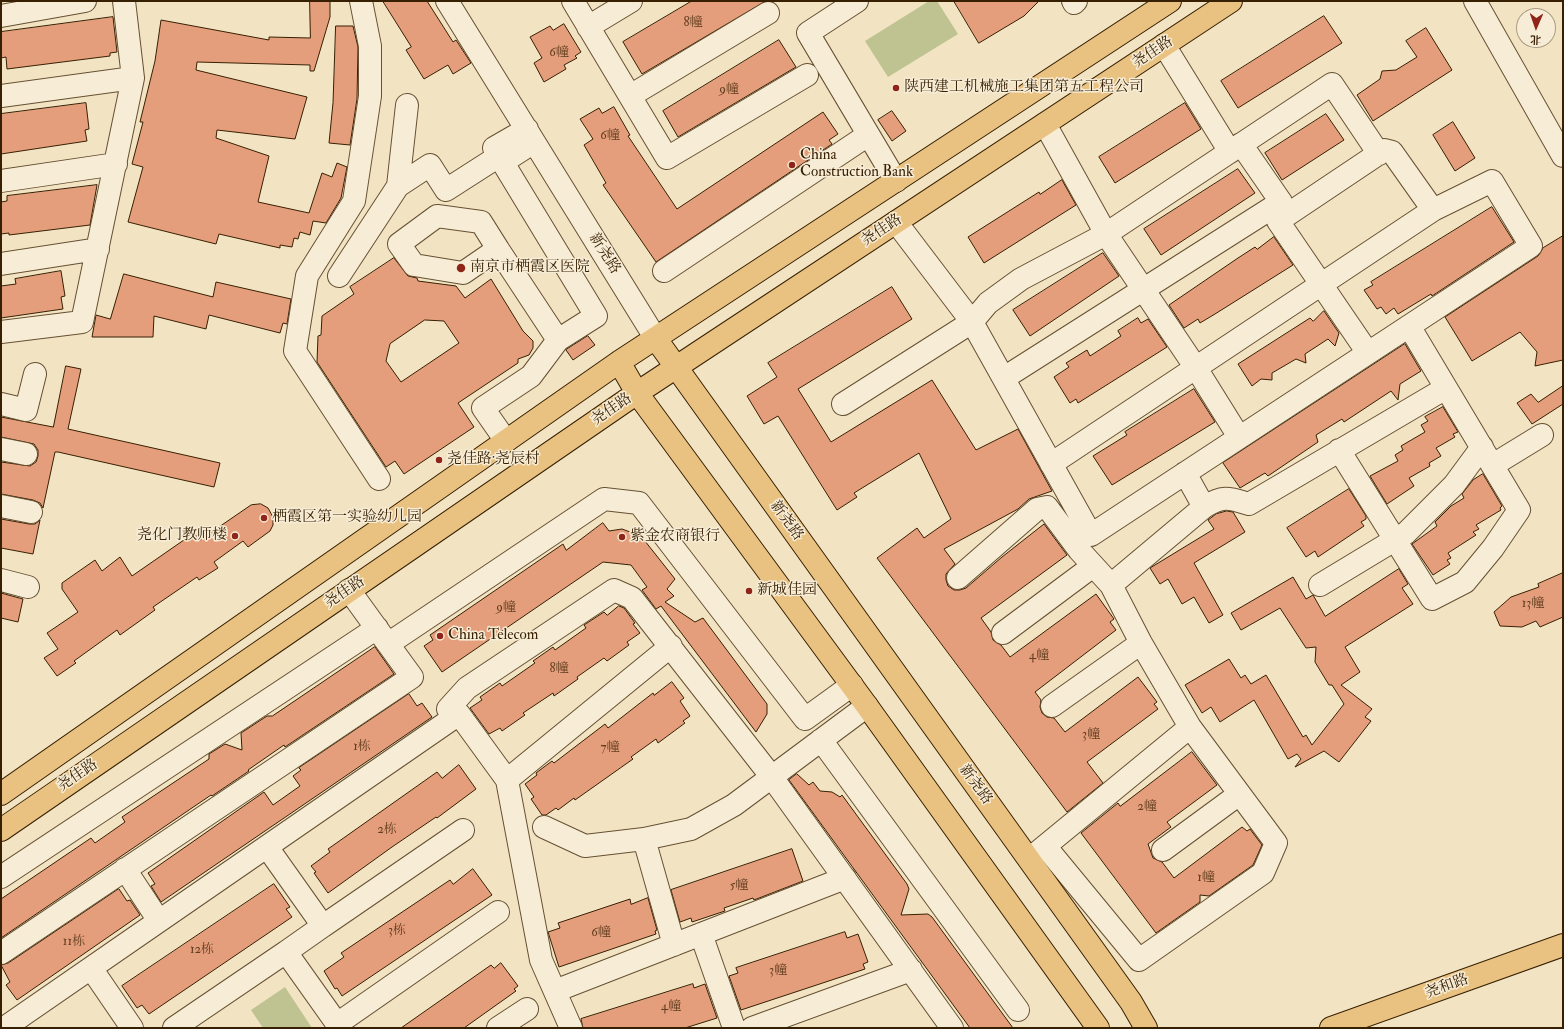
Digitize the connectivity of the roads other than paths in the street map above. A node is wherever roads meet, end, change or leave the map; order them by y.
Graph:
1 (86, 1) edge
2 (124, 1) edge
3 (361, 1) edge
4 (447, 1) edge
5 (573, 1) edge
6 (631, 1) edge
7 (857, 1) edge
8 (1073, 1) edge
9 (1076, 1) edge
10 (1170, 1) edge
11 (1231, 1) edge
12 (1475, 1) edge
13 (768, 13) dead end
14 (1, 16) edge
15 (588, 27) junction
16 (1164, 45) junction
17 (807, 75) dead end
18 (133, 78) junction
19 (1, 96) edge
20 (630, 96) junction
21 (407, 105) dead end
22 (1045, 124) junction
23 (868, 135) junction
24 (530, 136) junction
25 (1560, 143) edge
26 (1236, 148) junction
27 (1379, 154) junction
28 (501, 159) junction
29 (116, 164) junction
30 (1, 181) edge
31 (896, 181) junction
32 (398, 186) junction
33 (1285, 208) junction
34 (1433, 210) junction
35 (896, 222) junction
36 (1106, 234) junction
37 (98, 249) junction
38 (498, 249) dead end
39 (1, 264) edge
40 (664, 271) dead end
41 (339, 276) dead end
42 (1322, 284) junction
43 (1143, 290) junction
44 (972, 322) junction
45 (1409, 326) junction
46 (1, 332) edge
47 (656, 339) junction
48 (558, 340) junction
49 (1368, 352) junction
50 (620, 362) junction
51 (676, 367) junction
52 (1196, 368) junction
53 (35, 374) dead end
54 (1004, 378) junction
55 (1446, 388) junction
56 (637, 393) junction
57 (1, 404) edge
58 (844, 404) dead end
59 (1542, 435) dead end
60 (1239, 437) junction
61 (506, 440) junction
62 (1, 449) edge
63 (1339, 450) junction
64 (26, 454) dead end
65 (1487, 456) junction
66 (1052, 464) junction
67 (1185, 473) junction
68 (379, 479) dead end
69 (1, 506) edge
70 (1204, 507) junction
71 (31, 512) dead end
72 (1395, 540) junction
73 (1093, 566) junction
74 (958, 578) dead end
75 (1, 580) edge
76 (1111, 585) junction
77 (1320, 585) dead end
78 (28, 586) dead end
79 (349, 590) junction
80 (1003, 633) dead end
81 (383, 636) junction
82 (1141, 643) junction
83 (671, 646) junction
84 (852, 685) junction
85 (867, 706) junction
86 (1052, 706) dead end
87 (459, 714) junction
88 (1190, 727) junction
89 (821, 740) junction
90 (771, 776) junction
91 (507, 780) junction
92 (1, 794) edge
93 (1238, 795) junction
94 (544, 827) dead end
95 (1, 830) edge
96 (463, 830) dead end
97 (644, 839) junction
98 (267, 847) junction
99 (1163, 850) dead end
100 (1036, 853) junction
101 (126, 869) junction
102 (1, 877) edge
103 (845, 878) junction
104 (498, 912) dead end
105 (159, 921) junction
106 (323, 926) junction
107 (701, 934) junction
108 (674, 945) junction
109 (1563, 946) edge
110 (286, 952) junction
111 (1, 953) edge
112 (91, 968) junction
113 (910, 970) junction
114 (554, 991) junction
115 (527, 1008) dead end
116 (1018, 1010) dead end
117 (338, 1026) edge
118 (4, 1028) edge
119 (132, 1028) edge
120 (174, 1028) edge
121 (498, 1028) edge
122 (571, 1028) edge
123 (734, 1028) edge
124 (752, 1028) edge
125 (952, 1028) edge
126 (1098, 1028) edge
127 (1146, 1028) edge
128 (1330, 1028) edge

1 - 14 street
2 - 18 street
3 - 68 street
4 - 24 street, 新尧路
5 - 15 street
6 - 15 street
7 - 23 street
8 - 9 street
10 - 31 main road, 尧佳路
11 - 16 main road, 尧佳路
12 - 25 street
13 - 20 street
15 - 20 street
16 - 22 main road, 尧佳路
16 - 26 street
17 - 20 street
18 - 19 street
18 - 29 street
21 - 32 street
22 - 35 main road, 尧佳路
22 - 36 street
23 - 31 street
23 - 40 street
24 - 28 street
24 - 47 street, 新尧路
26 - 27 street
26 - 33 street
26 - 36 street
27 - 33 street
27 - 34 street
28 - 32 street
28 - 48 street
29 - 30 street
29 - 37 street
31 - 47 main road, 尧佳路
32 - 41 street
33 - 42 street
33 - 43 street
34 - 42 street
34 - 45 street
35 - 44 street
35 - 51 main road, 尧佳路
36 - 43 street
36 - 44 street
37 - 39 street
37 - 46 street
38 - 48 street
42 - 49 street
42 - 52 street
43 - 52 street
43 - 54 street
44 - 54 street
44 - 58 street
45 - 49 street
45 - 55 street
47 - 50 main road, 尧佳路
47 - 51 main road, 新尧路
48 - 61 street
49 - 60 street
50 - 56 main road
50 - 61 main road, 尧佳路
51 - 56 main road, 尧佳路
51 - 100 main road, 新尧路
52 - 60 street
52 - 66 street
53 - 57 street
54 - 66 street
55 - 63 street
55 - 65 street
56 - 79 main road, 尧佳路
56 - 84 main road
59 - 65 street
60 - 67 street
61 - 92 main road, 尧佳路
62 - 64 street
63 - 70 street
63 - 72 street
65 - 72 street
65 - 72 street
66 - 67 street
67 - 70 street
69 - 71 street
70 - 76 street
72 - 77 street
73 - 74 street
73 - 76 street
73 - 80 street
75 - 78 street
76 - 82 street
79 - 81 street
79 - 95 main road, 尧佳路
81 - 84 street
81 - 101 street
81 - 102 street
82 - 86 street
82 - 88 street
83 - 87 street
83 - 90 street
83 - 91 street
84 - 85 main road
85 - 89 street
85 - 126 main road
87 - 91 street
87 - 98 street
88 - 93 street
88 - 100 street
89 - 90 street
89 - 116 street
90 - 97 street
90 - 103 street
91 - 114 street
93 - 99 street
93 - 100 street
94 - 97 street
96 - 106 street
97 - 108 street
98 - 105 street
98 - 106 street
100 - 127 main road, 新尧路
101 - 105 street
101 - 111 street
103 - 107 street
103 - 113 street
104 - 117 street
105 - 112 street
106 - 110 street
107 - 108 street
107 - 123 street
108 - 114 street
109 - 128 main road, 尧和路
110 - 117 street
110 - 120 street
112 - 118 street
112 - 119 street
113 - 124 street
113 - 125 street
114 - 122 street
115 - 121 street

